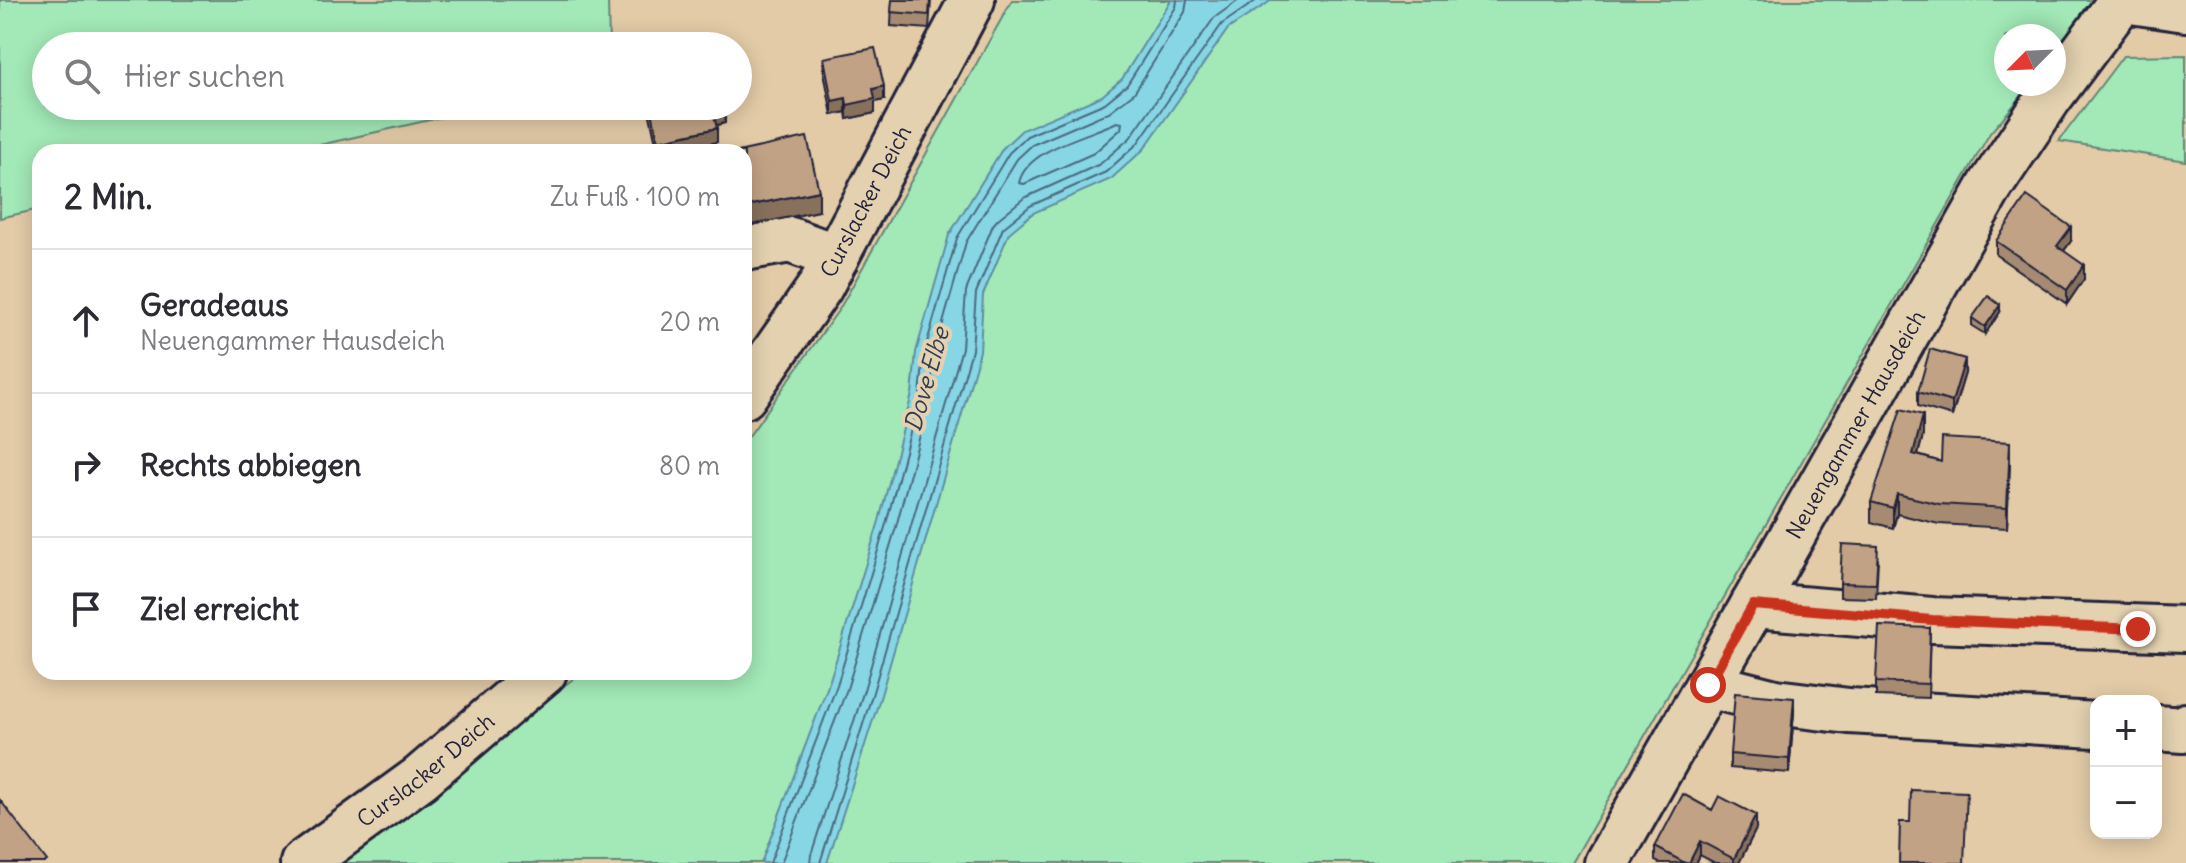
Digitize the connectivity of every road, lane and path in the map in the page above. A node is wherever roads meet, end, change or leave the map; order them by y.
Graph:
1 (972, 0) edge
2 (2123, 0) edge
3 (2186, 9) edge
4 (752, 247) edge
5 (836, 257) junction
6 (752, 385) edge
7 (1753, 605) junction
8 (2186, 629) edge
9 (535, 680) edge
10 (1708, 685) junction
11 (2090, 725) edge
12 (2186, 726) edge
13 (2162, 728) edge
14 (303, 863) edge
15 (1607, 863) edge

1 - 5 street, Curslacker Deich
2 - 3 street
2 - 7 street, Neuengammer Hausdeich
4 - 5 street
5 - 6 street, Curslacker Deich
7 - 8 street
7 - 10 street, Neuengammer Hausdeich
9 - 14 street, Curslacker Deich
10 - 11 street
10 - 15 street, Neuengammer Hausdeich
12 - 13 street

